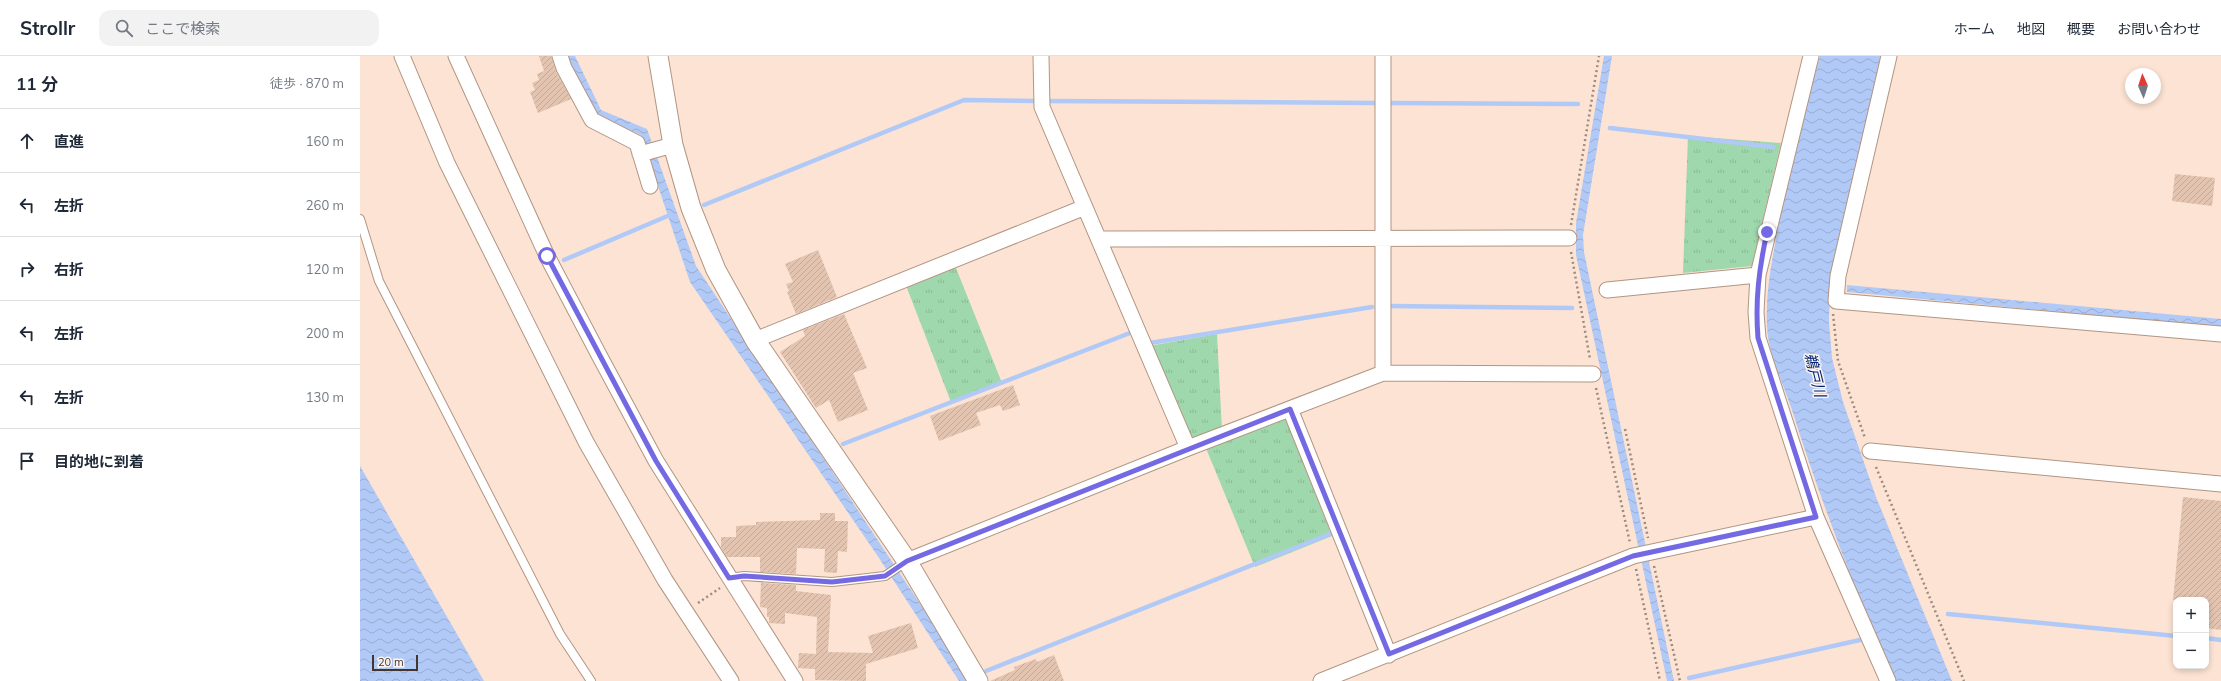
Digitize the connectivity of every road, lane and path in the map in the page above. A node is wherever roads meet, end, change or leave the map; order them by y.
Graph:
1 (402, 56) edge
2 (456, 56) edge
3 (560, 56) edge
4 (658, 56) edge
5 (1041, 56) edge
6 (1384, 56) edge
7 (1811, 56) edge
8 (1889, 56) edge
9 (666, 147) junction
10 (642, 153) junction
11 (650, 186) dead end
12 (1085, 207) junction
13 (360, 219) edge
14 (1569, 238) dead end
15 (1099, 239) junction
16 (1383, 239) junction
17 (1758, 275) junction
18 (1607, 290) dead end
19 (1836, 301) junction
20 (2221, 334) edge
21 (755, 340) junction
22 (1383, 373) junction
23 (1593, 374) dead end
24 (1290, 409) junction
25 (1188, 448) junction
26 (1870, 451) junction
27 (2221, 484) edge
28 (1816, 517) junction
29 (907, 561) junction
30 (730, 580) junction
31 (685, 611) junction
32 (1389, 654) junction
33 (1352, 676) edge
34 (591, 681) edge
35 (731, 681) edge
36 (795, 681) edge
37 (978, 681) edge
38 (1321, 681) edge
39 (1888, 681) edge
40 (1964, 681) edge

1 - 31 street
2 - 30 street
3 - 10 street
4 - 9 street
5 - 12 street
6 - 16 street
7 - 17 street
8 - 19 street
9 - 10 street
9 - 21 street
10 - 11 street
12 - 15 street
12 - 21 street
13 - 34 lane
14 - 16 street
15 - 16 street
15 - 25 street
16 - 22 street
17 - 18 street
17 - 28 street
19 - 20 street
19 - 26 path
21 - 29 street
22 - 23 street
22 - 24 street
24 - 25 street
24 - 32 street
25 - 29 street
26 - 27 street
26 - 40 path
28 - 32 street
28 - 39 street
29 - 30 lane
29 - 37 street
30 - 31 path
30 - 36 street
31 - 35 street
32 - 33 street
33 - 38 street

